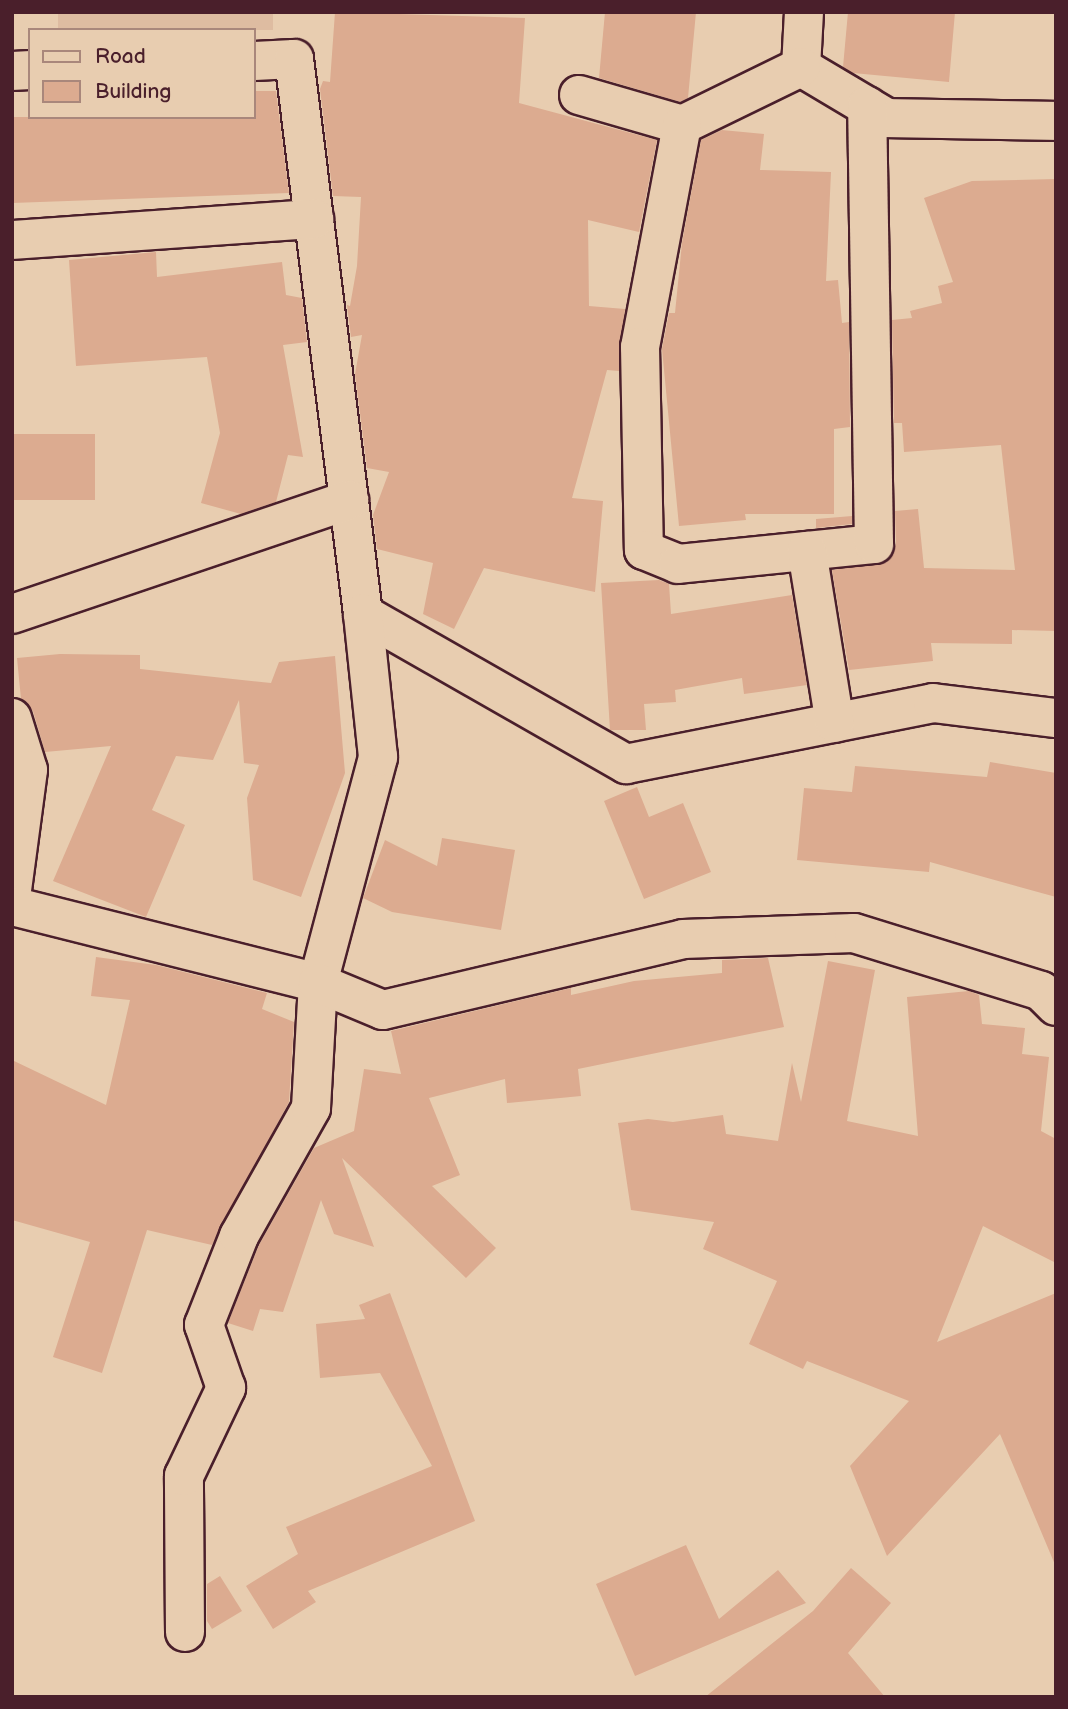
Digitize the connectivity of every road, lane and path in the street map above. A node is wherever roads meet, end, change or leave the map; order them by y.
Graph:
1 (804, 12) edge
2 (256, 61) edge
3 (801, 67) junction
4 (579, 95) dead end
5 (867, 106) junction
6 (1056, 121) edge
7 (682, 125) junction
8 (314, 219) junction
9 (12, 240) edge
10 (349, 500) junction
11 (807, 551) junction
12 (12, 614) edge
13 (363, 614) junction
14 (12, 718) edge
15 (1056, 718) edge
16 (835, 723) junction
17 (16, 835) edge
18 (12, 890) edge
19 (12, 906) edge
20 (317, 983) junction
21 (1056, 1006) edge
22 (185, 1632) dead end

1 - 3 street
2 - 8 street
3 - 5 street
3 - 7 street
4 - 7 street
5 - 6 street
5 - 11 street
7 - 11 street
8 - 9 street
8 - 10 street
10 - 12 street
10 - 13 street
11 - 16 street
13 - 16 street
13 - 20 street
14 - 17 street
15 - 16 street
17 - 18 street
19 - 20 street
20 - 21 street
20 - 22 street

